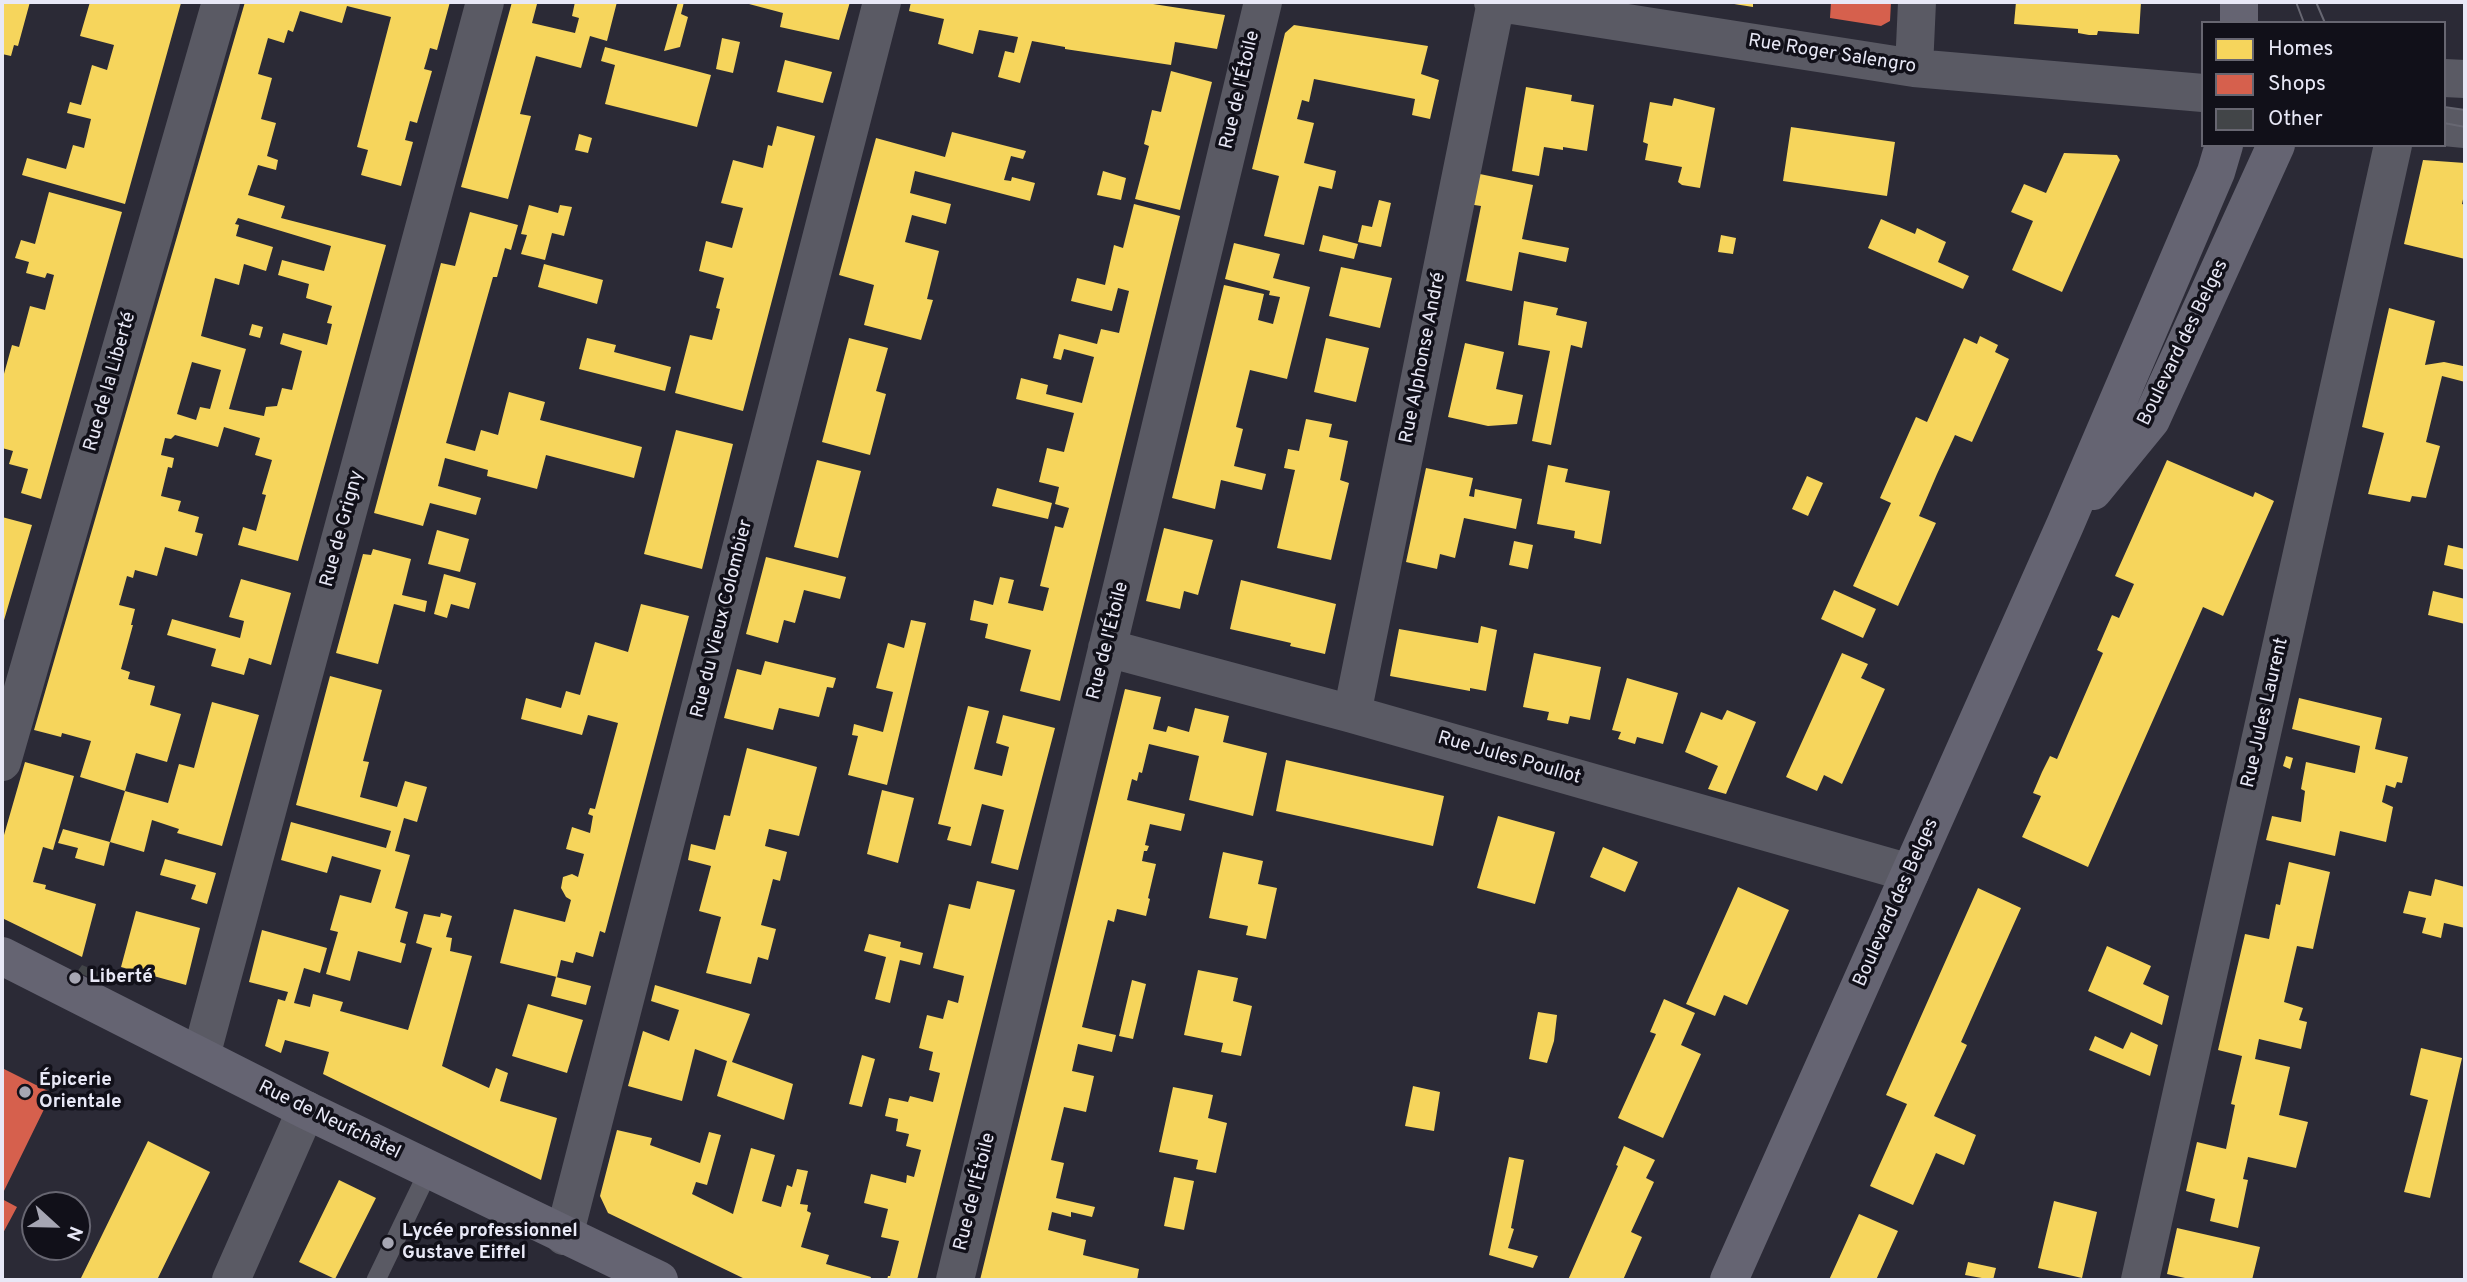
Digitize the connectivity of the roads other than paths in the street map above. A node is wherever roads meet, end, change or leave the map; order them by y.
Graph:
1 (221, 2) edge
2 (485, 2) edge
3 (882, 2) edge
4 (1263, 2) edge
5 (1494, 2) edge
6 (1917, 2) edge
7 (2239, 2) edge
8 (1566, 8) edge
9 (2239, 21) edge
10 (1914, 68) junction
11 (2446, 78) edge
12 (2465, 79) edge
13 (2193, 89) edge
14 (2446, 127) edge
15 (2465, 129) edge
16 (2223, 147) edge
17 (2275, 147) edge
18 (2393, 147) edge
19 (2066, 525) junction
20 (1107, 648) junction
21 (1352, 714) junction
22 (2, 762) edge
23 (1910, 873) junction
24 (2, 956) edge
25 (201, 1056) junction
26 (306, 1110) junction
27 (429, 1170) junction
28 (564, 1236) junction
29 (231, 1280) edge
30 (376, 1280) edge
31 (659, 1280) edge
32 (955, 1280) edge
33 (1729, 1280) edge
34 (2140, 1280) edge

1 - 22 street, Rue de la Liberté
2 - 25 street, Rue de Grigny
3 - 28 street, Rue du Vieux Colombier
4 - 20 street, Rue de l'Étoile
5 - 8 street, Rue Roger Salengro
5 - 21 street, Rue Alphonse André
6 - 10 street
7 - 9 main road
8 - 10 street, Rue Roger Salengro
10 - 13 street, Rue Roger Salengro
11 - 12 street
14 - 15 street
16 - 19 main road, Boulevard des Belges
17 - 19 main road, Boulevard des Belges
18 - 34 street, Rue Jules Laurent
19 - 23 main road, Boulevard des Belges
20 - 21 street, Rue Jules Poullot
20 - 32 street, Rue de l'Étoile
21 - 23 street, Rue Jules Poullot
23 - 33 main road, Boulevard des Belges
24 - 25 main road, Rue de Neufchâtel
25 - 26 main road, Rue de Neufchâtel
26 - 27 main road, Rue de Neufchâtel
26 - 29 street
27 - 28 main road, Rue de Neufchâtel
27 - 30 lane
28 - 31 main road, Rue de Neufchâtel

